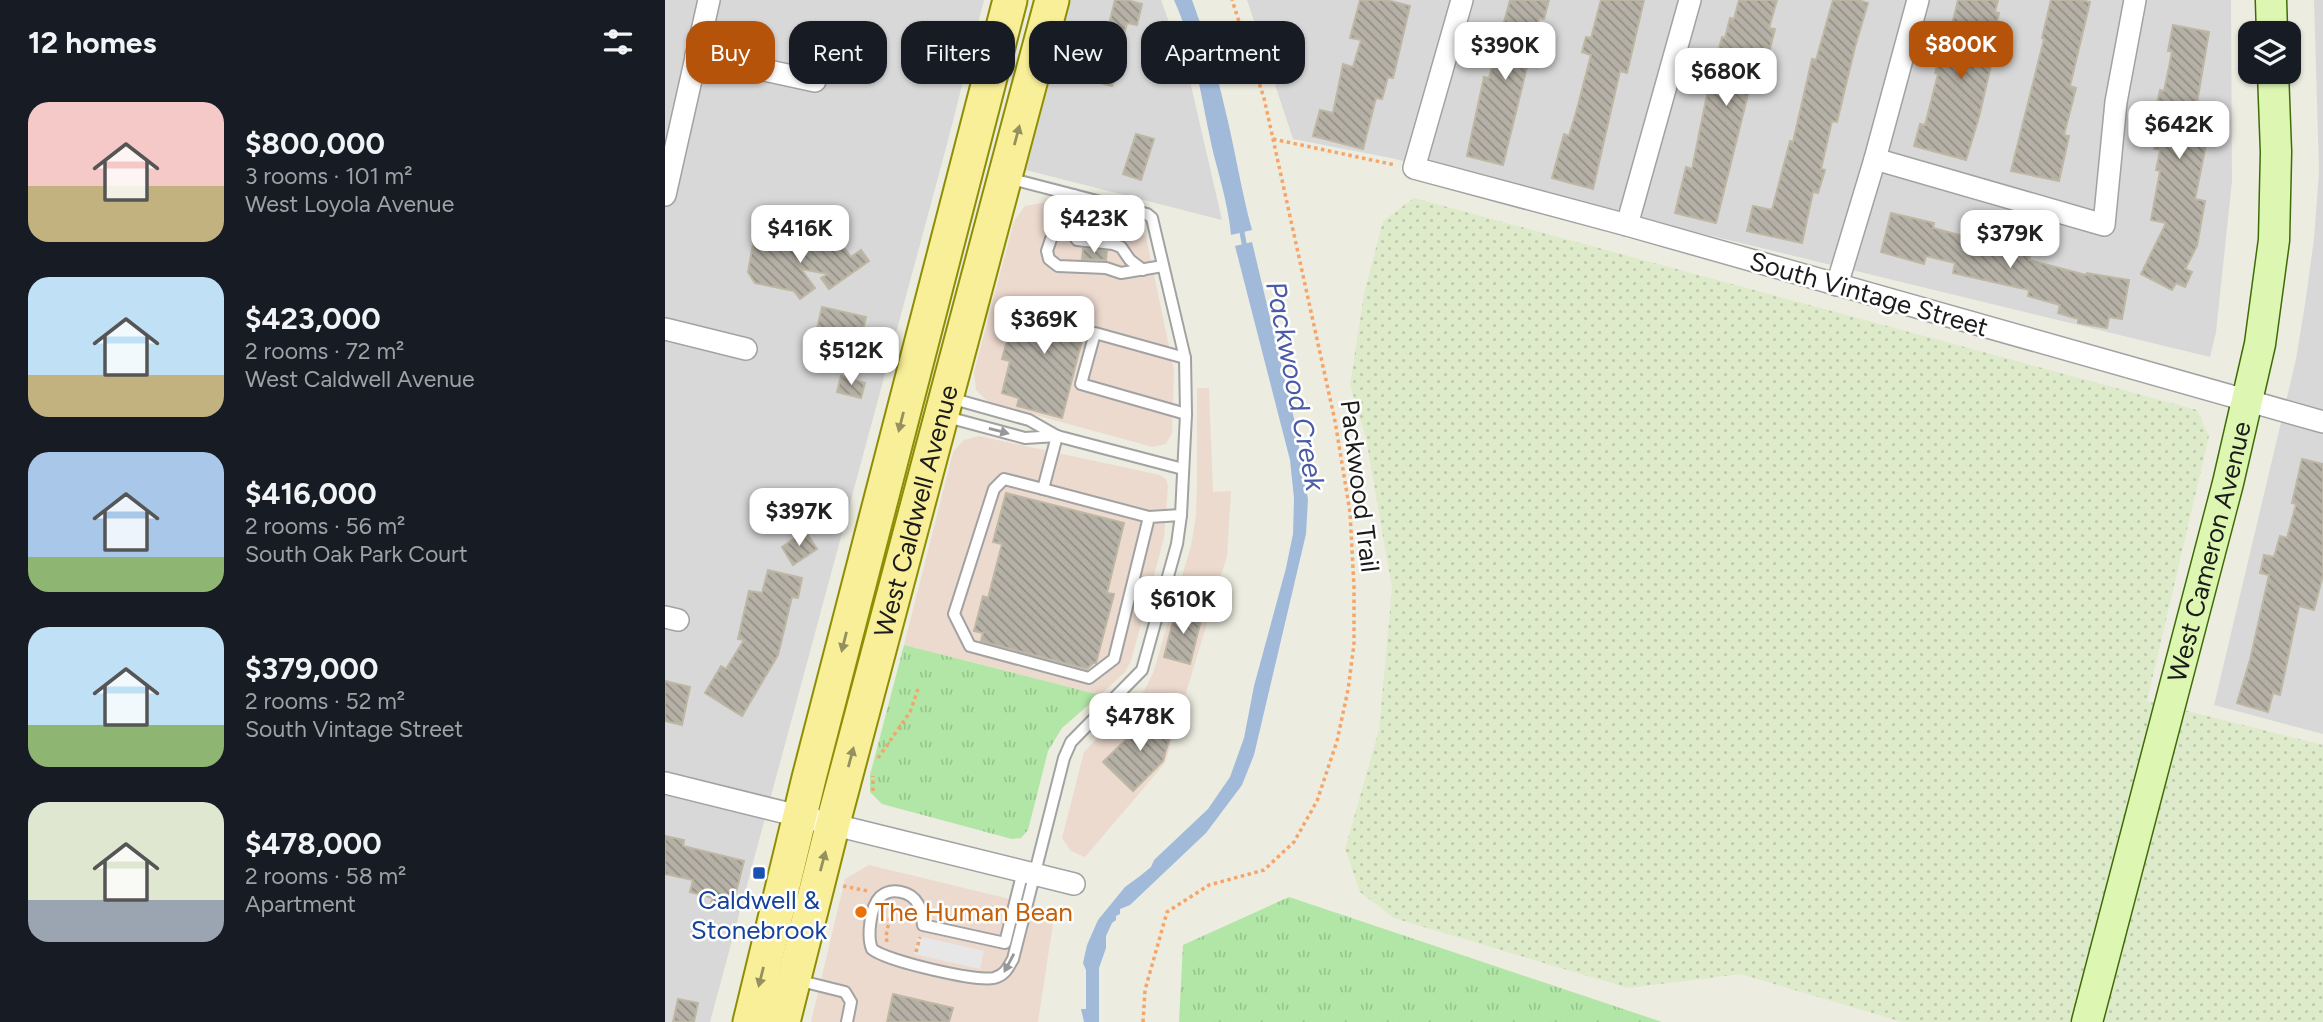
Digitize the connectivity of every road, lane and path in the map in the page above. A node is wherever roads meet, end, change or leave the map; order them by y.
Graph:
1 (709, 0) edge
2 (1010, 0) edge
3 (1052, 0) edge
4 (1232, 0) edge
5 (1462, 0) edge
6 (1690, 0) edge
7 (1918, 0) edge
8 (2135, 0) edge
9 (2271, 0) edge
10 (704, 21) edge
11 (2272, 21) edge
12 (690, 84) edge
13 (2273, 84) edge
14 (1273, 139) junction
15 (1875, 159) junction
16 (1414, 168) junction
17 (1006, 177) junction
18 (961, 188) junction
19 (665, 195) edge
20 (1074, 195) junction
21 (1069, 216) junction
22 (1627, 225) junction
23 (1163, 266) junction
24 (1143, 270) junction
25 (1837, 285) junction
26 (665, 329) edge
27 (746, 349) dead end
28 (1185, 358) junction
29 (2248, 401) junction
30 (945, 407) junction
31 (1185, 414) junction
32 (2323, 422) edge
33 (1056, 436) junction
34 (1183, 469) junction
35 (1042, 489) junction
36 (1181, 515) junction
37 (1149, 517) junction
38 (918, 690) dead end
39 (665, 783) edge
40 (873, 791) dead end
41 (801, 815) junction
42 (833, 823) junction
43 (1028, 873) junction
44 (1074, 884) dead end
45 (843, 886) dead end
46 (876, 892) dead end
47 (886, 904) dead end
48 (920, 937) dead end
49 (889, 945) dead end
50 (905, 950) dead end
51 (794, 979) junction
52 (750, 1022) edge
53 (783, 1022) edge
54 (847, 1022) edge
55 (1143, 1022) edge
56 (2087, 1022) edge

1 - 10 street
2 - 18 main road, West Caldwell Avenue
17 -> 3 main road, West Caldwell Avenue
4 - 14 path, Packwood Trail
5 - 16 street
6 - 22 street
7 - 15 street
8 - 15 street
9 - 11 street
12 - 19 street
13 - 29 street, West Cameron Avenue
14 - 16 path
14 - 55 path, Packwood Trail
15 - 25 street
16 - 22 street, South Vintage Street
17 - 20 lane
17 - 30 main road, West Caldwell Avenue
18 - 30 main road
18 -> 41 main road, West Caldwell Avenue
20 - 21 lane
20 - 23 lane
21 - 24 lane
21 - 24 lane
22 - 25 street, South Vintage Street
23 - 24 lane
23 - 28 lane
25 - 29 street, South Vintage Street
26 - 27 street
28 - 31 lane
28 - 31 lane
29 - 32 street, South Vintage Street
29 - 56 street, West Cameron Avenue
30 - 33 lane
30 -> 33 lane
42 -> 30 main road, West Caldwell Avenue
31 - 34 lane
33 - 34 lane
33 - 35 lane
34 - 36 lane
35 - 37 lane
35 - 37 lane
36 - 37 lane
36 - 43 lane
38 - 40 path
39 - 41 street
41 - 42 street
41 -> 52 main road, West Caldwell Avenue
42 - 43 street
51 -> 42 main road, West Caldwell Avenue
43 -> 43 lane
43 - 44 street
45 - 46 path
47 - 49 path
48 - 50 path
51 - 53 main road, West Caldwell Avenue
51 - 54 lane

